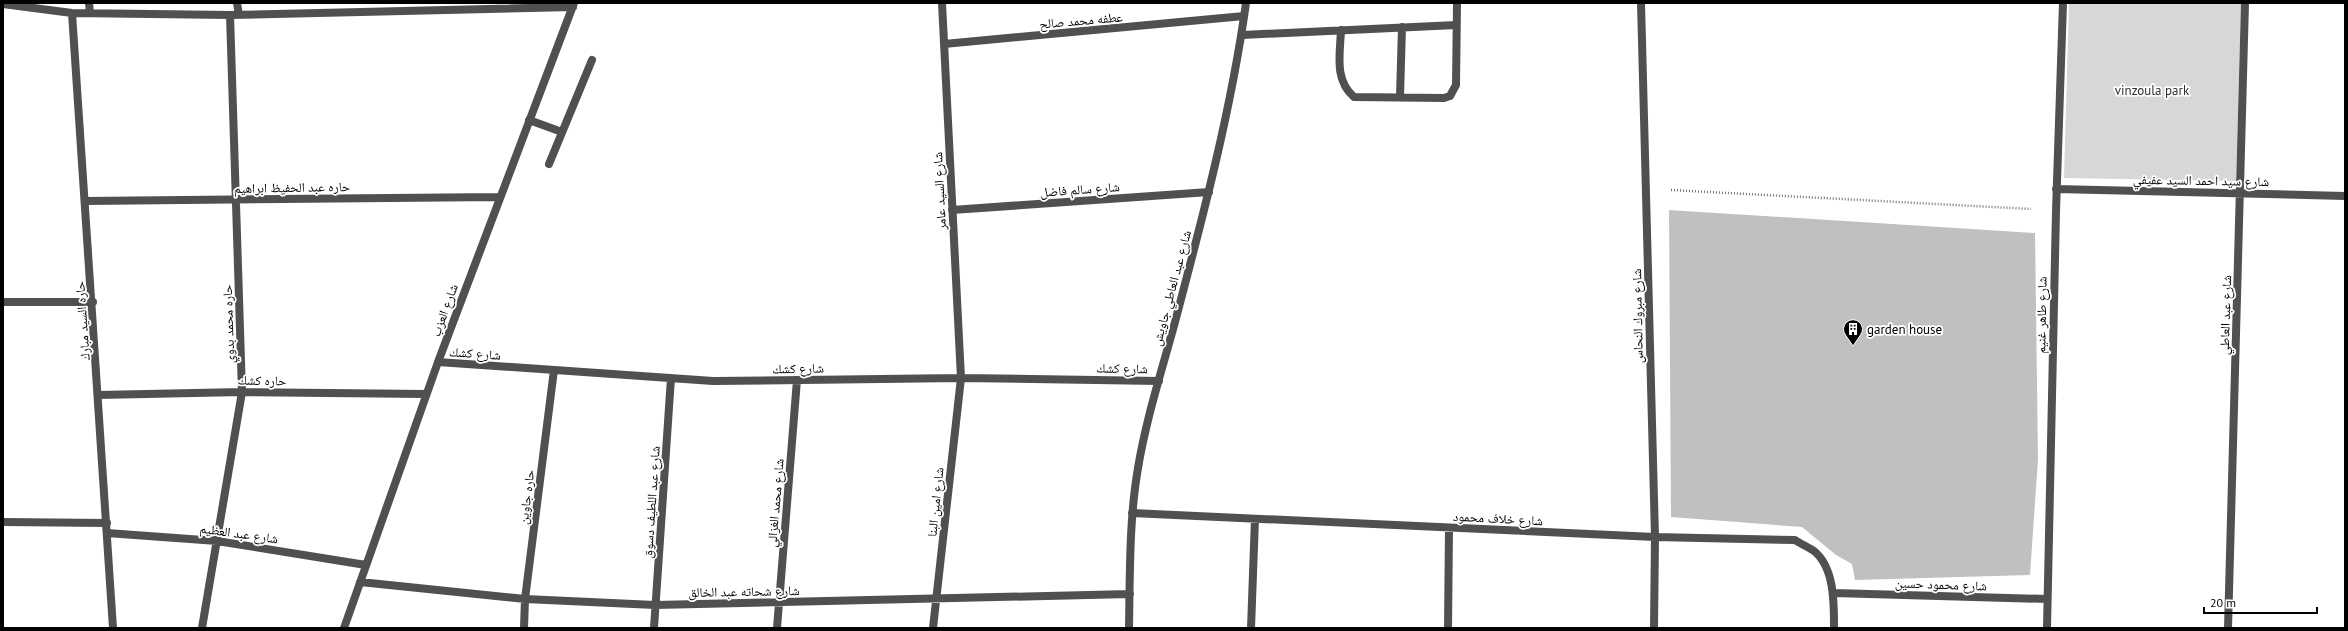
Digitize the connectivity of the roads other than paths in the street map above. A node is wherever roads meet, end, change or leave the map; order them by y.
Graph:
1 (89, 3) edge
2 (237, 3) edge
3 (358, 3) edge
4 (942, 3) edge
5 (1246, 3) edge
6 (1457, 3) edge
7 (1641, 3) edge
8 (2063, 3) edge
9 (2245, 3) edge
10 (3, 4) edge
11 (574, 5) edge
12 (361, 12) junction
13 (72, 13) junction
14 (90, 13) junction
15 (230, 15) junction
16 (239, 15) junction
17 (1244, 16) junction
18 (1456, 25) junction
19 (1402, 27) junction
20 (1341, 30) junction
21 (1242, 34) junction
22 (944, 44) junction
23 (592, 60) dead end
24 (1400, 97) junction
25 (529, 120) junction
26 (562, 132) junction
27 (550, 164) dead end
28 (2056, 189) junction
29 (1209, 192) junction
30 (2240, 192) junction
31 (2345, 196) edge
32 (499, 197) junction
33 (234, 200) junction
34 (85, 201) junction
35 (952, 210) junction
36 (3, 302) edge
37 (93, 302) junction
38 (438, 362) junction
39 (554, 370) junction
40 (671, 378) junction
41 (961, 378) junction
42 (797, 380) junction
43 (1159, 381) junction
44 (242, 392) junction
45 (426, 394) junction
46 (98, 395) junction
47 (1132, 514) junction
48 (1255, 519) junction
49 (3, 522) edge
50 (107, 523) junction
51 (1449, 528) junction
52 (108, 533) junction
53 (1655, 537) junction
54 (217, 541) junction
55 (366, 565) junction
56 (360, 582) junction
57 (1834, 593) junction
58 (1130, 594) junction
59 (936, 598) junction
60 (525, 599) junction
61 (2047, 599) junction
62 (779, 602) junction
63 (655, 605) junction
64 (114, 628) edge
65 (202, 628) edge
66 (344, 628) edge
67 (524, 628) edge
68 (654, 628) edge
69 (777, 628) edge
70 (933, 628) edge
71 (1129, 628) edge
72 (1252, 628) edge
73 (1448, 628) edge
74 (1654, 628) edge
75 (1834, 628) edge
76 (2047, 628) edge
77 (2228, 628) edge

1 - 14 street
2 - 16 street
3 - 12 street
4 - 22 street, شارع السيد عامر
5 - 17 street, شارع عبد العاطي جاويش
6 - 18 street
7 - 53 street, شارع مبروك النحاس
8 - 28 street, شارع طاهر غنيم
9 - 30 street, شارع عبد العاطي
10 - 13 street
11 - 12 street
11 - 25 street, شارع العزب
12 - 16 street
13 - 14 street
13 - 34 street, حاره السيد مبارك
14 - 15 street
15 - 16 street
15 - 33 street, حاره محمد بدوي
17 - 21 street, شارع عبد العاطي جاويش
17 - 22 street, عطفه محمد صالح
18 - 19 street
18 - 24 street
19 - 20 street
19 - 24 street
20 - 21 street
20 - 24 street
21 - 29 street, شارع عبد العاطي جاويش
22 - 35 street, شارع السيد عامر
23 - 26 street
25 - 26 street
25 - 32 street, شارع العزب
26 - 27 street
28 - 30 street, شارع سيد احمد السيد عفيفي
28 - 61 street, شارع طاهر غنيم
29 - 35 street, شارع سالم فاضل
29 - 43 street, شارع عبد العاطي جاويش
30 - 31 street, شارع سيد احمد السيد عفيفي
30 - 77 street, شارع عبد العاطي
32 - 33 street, حاره عبد الحفيظ ابراهيم
32 - 38 street, شارع العزب
33 - 34 street, حاره عبد الحفيظ ابراهيم
33 - 44 street, حاره محمد بدوي
34 - 37 street, حاره السيد مبارك
35 - 41 street, شارع السيد عامر
36 - 37 street
37 - 46 street, حاره السيد مبارك
38 - 39 street, شارع كشك
38 - 45 street, شارع العزب
39 - 40 street, شارع كشك
39 - 60 street, حاره جاوين
40 - 42 street, شارع كشك
40 - 63 street, شارع عبد اللطيف دسوق
41 - 42 street, شارع كشك
41 - 43 street, شارع كشك
41 - 59 street, شارع امين البنا
42 - 62 street, شارع محمد الغزالي
43 - 47 street, شارع عبد العاطي جاويش
44 - 45 street, حاره كشك
44 - 46 street, حاره كشك
44 - 54 street, حاره محمد بدوي
45 - 55 street, شارع العزب
46 - 50 street, حاره السيد مبارك
47 - 48 street, شارع خلاف محمود
47 - 58 street, شارع عبد العاطي جاويش
48 - 51 street, شارع خلاف محمود
48 - 72 street
49 - 50 street
50 - 52 street, حاره السيد مبارك
51 - 53 street, شارع خلاف محمود
51 - 73 street
52 - 54 street, شارع عبد العظيم
52 - 64 street, حاره السيد مبارك
53 - 57 street, شارع خلاف محمود
53 - 74 street, شارع مبروك النحاس
54 - 55 street, شارع عبد العظيم
54 - 65 street, حاره محمد بدوي
55 - 56 street, شارع العزب
56 - 60 street, شارع شحاته عبد الخالق
56 - 66 street, شارع العزب
57 - 61 street, شارع محمود حسين
57 - 75 street
58 - 59 street, شارع شحاته عبد الخالق
58 - 71 street, شارع عبد العاطي جاويش
59 - 62 street, شارع شحاته عبد الخالق
59 - 70 street, شارع امين البنا
60 - 63 street, شارع شحاته عبد الخالق
60 - 67 street, حاره جاوين
61 - 76 street, شارع طاهر غنيم
62 - 63 street, شارع شحاته عبد الخالق
62 - 69 street, شارع محمد الغزالي
63 - 68 street, شارع عبد اللطيف دسوق

